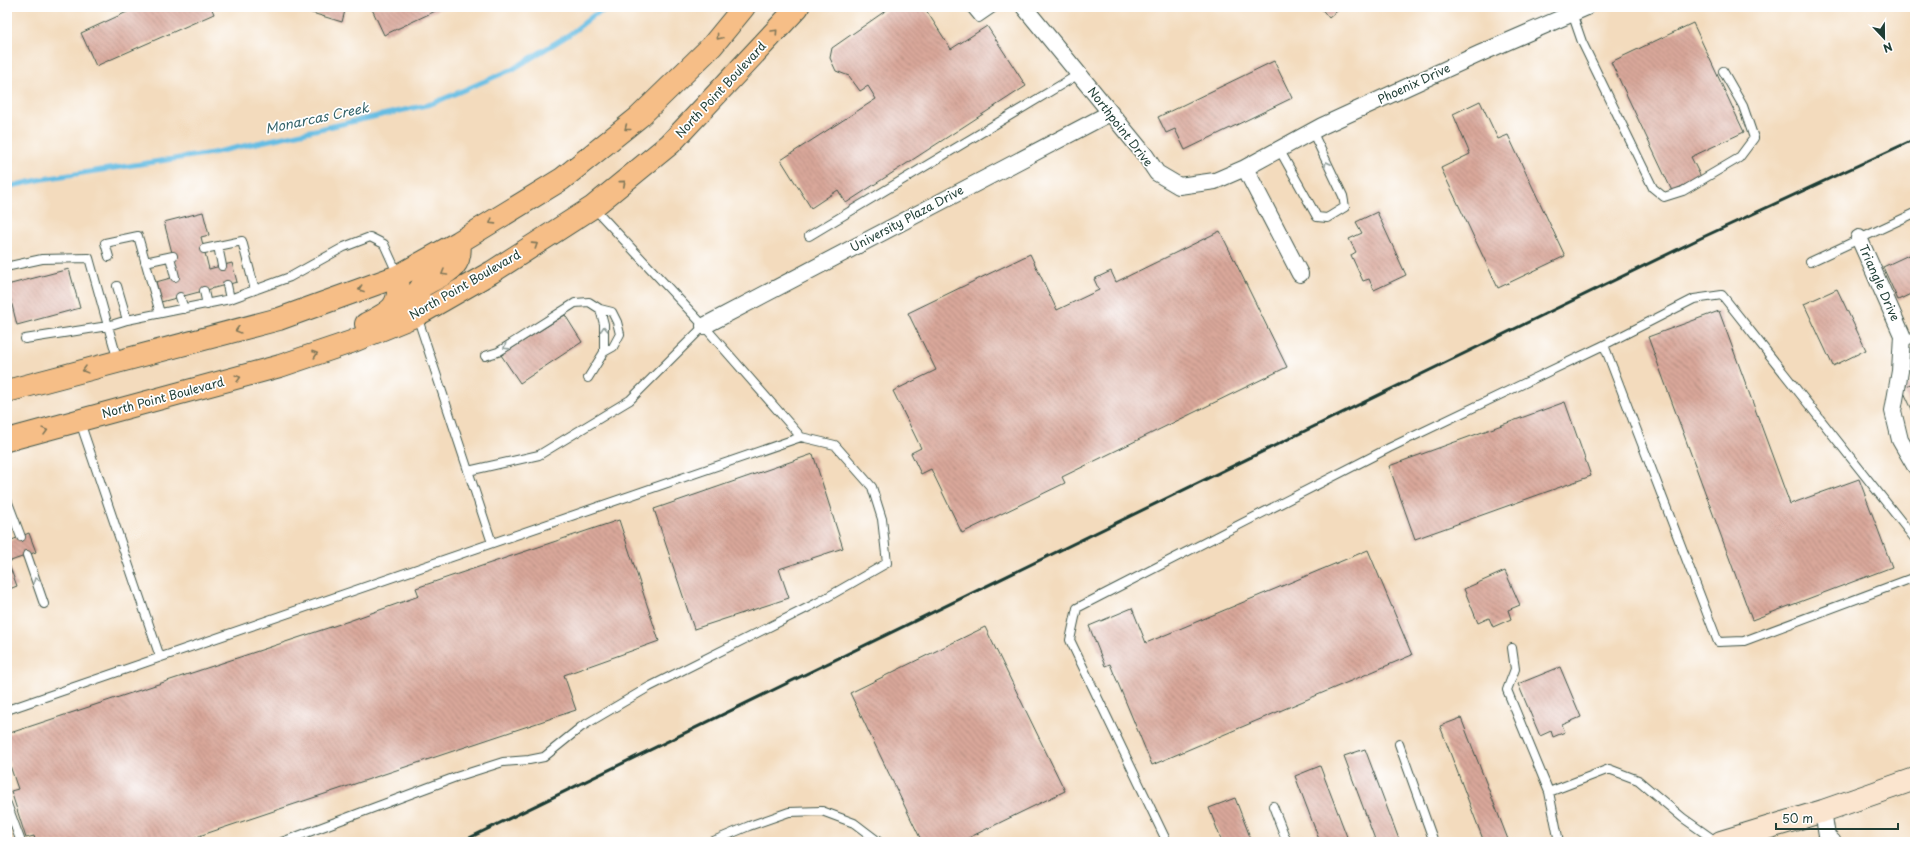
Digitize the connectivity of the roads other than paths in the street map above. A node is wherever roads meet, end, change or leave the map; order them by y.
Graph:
1 (744, 7) edge
2 (970, 7) edge
3 (995, 7) edge
4 (1024, 7) edge
5 (1587, 7) edge
6 (796, 8) edge
7 (1572, 13) junction
8 (1723, 71) dead end
9 (1079, 74) junction
10 (1110, 113) junction
11 (1312, 131) junction
12 (1279, 149) junction
13 (1245, 168) junction
14 (593, 207) junction
15 (1915, 213) edge
16 (809, 236) dead end
17 (1859, 238) junction
18 (459, 242) junction
19 (218, 246) junction
20 (204, 249) dead end
21 (109, 257) dead end
22 (146, 262) junction
23 (1810, 262) dead end
24 (10, 266) dead end
25 (222, 266) dead end
26 (1300, 274) dead end
27 (398, 276) junction
28 (175, 277) dead end
29 (227, 285) dead end
30 (117, 286) dead end
31 (255, 290) junction
32 (204, 291) dead end
33 (180, 297) dead end
34 (230, 299) junction
35 (207, 305) junction
36 (184, 309) junction
37 (600, 309) junction
38 (160, 313) junction
39 (417, 315) junction
40 (126, 320) junction
41 (108, 326) junction
42 (704, 326) junction
43 (24, 339) dead end
44 (1909, 340) edge
45 (351, 342) junction
46 (1604, 345) junction
47 (604, 352) junction
48 (485, 356) dead end
49 (118, 362) junction
50 (588, 378) dead end
51 (7, 391) edge
52 (80, 421) junction
53 (801, 438) junction
54 (7, 440) edge
55 (1915, 466) edge
56 (468, 471) junction
57 (7, 500) edge
58 (21, 537) dead end
59 (1915, 539) edge
60 (492, 543) junction
61 (27, 555) dead end
62 (1915, 577) edge
63 (44, 604) dead end
64 (1512, 648) dead end
65 (160, 657) junction
66 (7, 710) edge
67 (1399, 744) dead end
68 (1915, 779) edge
69 (1549, 792) junction
70 (7, 804) edge
71 (1273, 806) dead end
72 (1823, 812) junction
73 (1828, 840) edge
74 (20, 842) edge
75 (282, 842) edge
76 (711, 842) edge
77 (879, 842) edge
78 (1167, 842) edge
79 (1287, 842) edge
80 (1434, 842) edge
81 (1559, 842) edge
82 (1717, 842) edge
83 (1721, 842) edge

1 -> 18 main road
2 - 3 lane
4 - 9 street, Northpoint Drive
5 - 7 street, Phoenix Drive
14 -> 6 main road, North Point Boulevard
7 - 8 lane
7 - 11 street, Phoenix Drive
9 - 10 street, Northpoint Drive
9 - 16 lane
10 - 13 street, Northpoint Drive
10 - 42 street, University Plaza Drive
11 - 12 street, Phoenix Drive
12 -> 11 lane
12 - 13 street, Phoenix Drive
13 - 26 street
39 -> 14 main road, North Point Boulevard
14 - 42 lane
15 - 17 lane
17 - 23 lane
17 - 44 street, Triangle Drive
18 - 27 main road
18 -> 39 main road
19 - 20 lane
19 - 25 lane
19 - 31 lane
21 - 22 lane
22 - 28 lane
22 - 38 lane
24 - 41 lane
27 - 31 lane
27 - 45 main road
27 -> 49 main road
29 - 34 lane
30 - 40 lane
31 - 34 lane
32 - 35 lane
33 - 36 lane
34 - 35 lane
35 - 36 lane
36 - 38 lane
47 -> 37 lane
37 - 47 lane
37 -> 48 lane
38 - 40 lane
39 - 45 main road, North Point Boulevard
39 - 56 lane
40 - 41 lane
41 - 43 lane
41 - 49 lane
42 - 53 lane
42 - 56 lane
44 - 55 street, Triangle Drive
52 -> 45 main road, North Point Boulevard
46 - 59 lane
46 - 62 lane
46 - 78 lane
47 - 50 lane
49 -> 51 main road
54 -> 52 main road, North Point Boulevard
52 - 65 lane
53 - 60 lane
53 - 75 lane
56 - 60 lane
57 - 58 lane
60 - 65 lane
63 -> 61 lane
64 - 69 lane
65 - 66 lane
67 - 80 lane
68 - 72 main road
69 - 81 lane
69 - 82 lane
70 - 74 lane
71 - 79 lane
72 - 73 street
72 - 83 main road
76 - 77 lane

